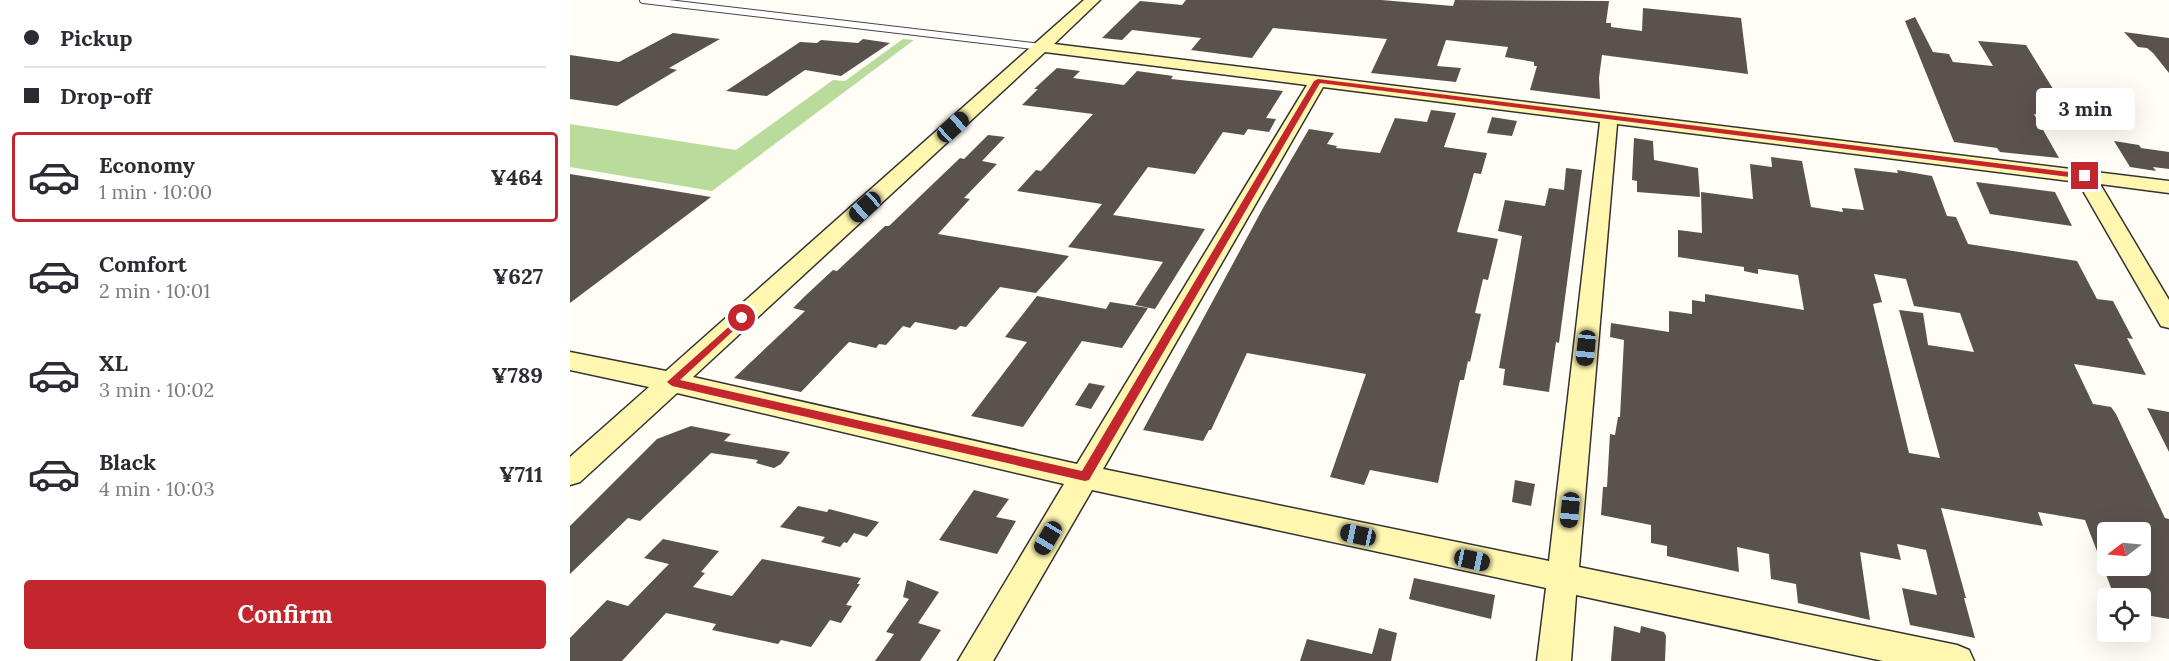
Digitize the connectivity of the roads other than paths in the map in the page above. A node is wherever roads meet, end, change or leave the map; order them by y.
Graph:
1 (643, 0) edge
2 (1093, 0) edge
3 (1041, 47) junction
4 (1318, 81) junction
5 (1609, 118) junction
6 (2085, 176) junction
7 (2169, 187) edge
8 (2169, 320) edge
9 (570, 361) edge
10 (672, 382) junction
11 (570, 474) edge
12 (1085, 477) junction
13 (1563, 579) junction
14 (975, 661) edge
15 (1554, 661) edge
16 (1957, 661) edge

1 - 3 lane
2 - 3 street
3 - 4 street
3 - 10 street
4 - 5 street
4 - 12 street
5 - 6 street
5 - 13 street
6 - 7 street
6 - 8 street
9 - 10 street
10 - 11 street
10 - 12 street
12 - 13 street
12 - 14 street
13 - 15 street
13 - 16 street

